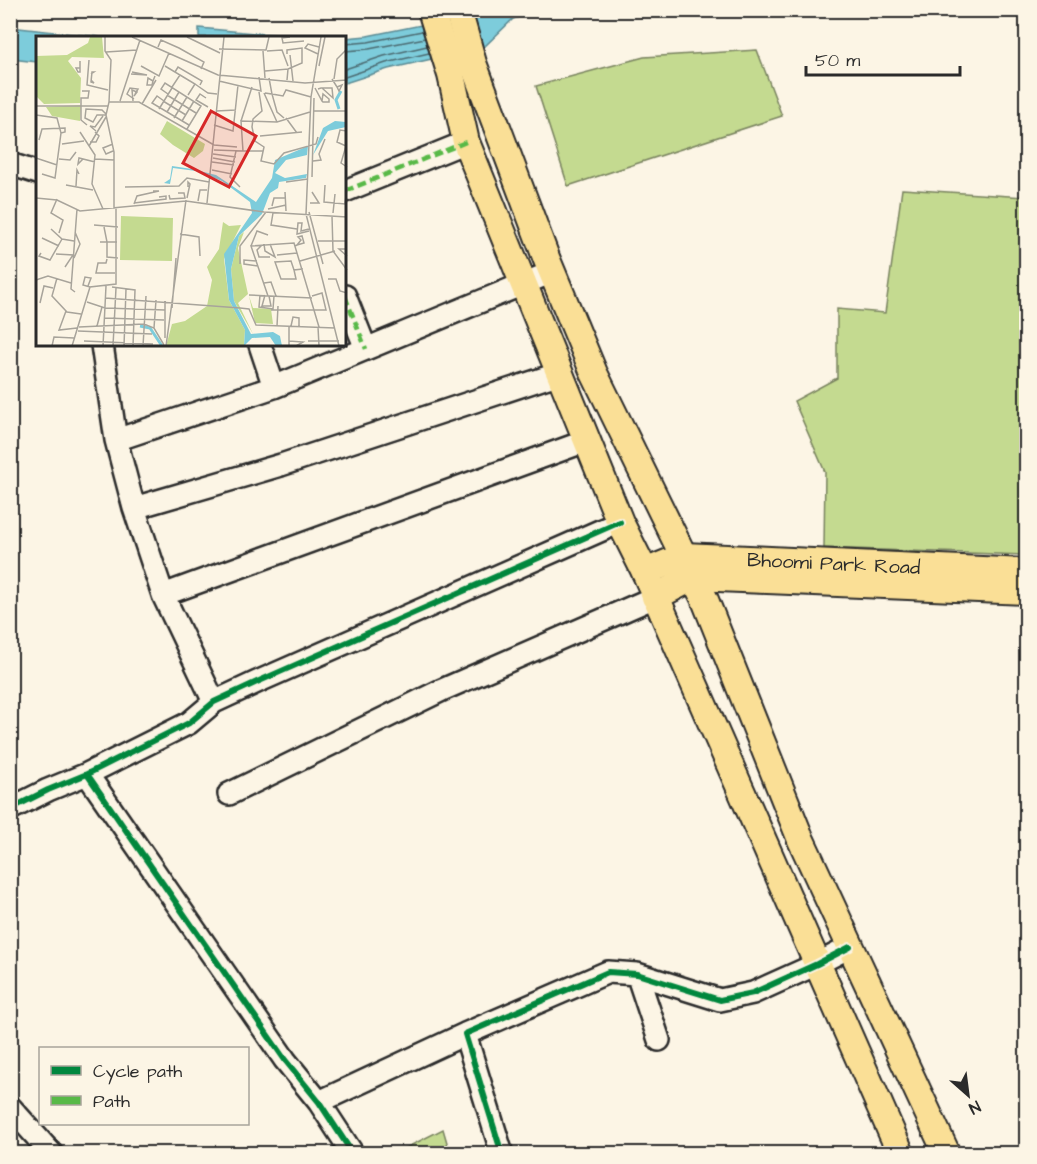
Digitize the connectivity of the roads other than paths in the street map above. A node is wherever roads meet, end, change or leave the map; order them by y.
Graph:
1 (430, 10) edge
2 (458, 10) edge
3 (466, 142) junction
4 (10, 164) edge
5 (36, 172) edge
6 (346, 191) edge
7 (522, 194) junction
8 (493, 208) junction
9 (552, 272) junction
10 (525, 284) junction
11 (346, 299) edge
12 (102, 346) edge
13 (260, 346) edge
14 (366, 349) junction
15 (560, 373) junction
16 (274, 387) junction
17 (116, 440) junction
18 (586, 441) junction
19 (134, 508) junction
20 (620, 522) junction
21 (689, 567) junction
22 (645, 572) junction
23 (1026, 572) edge
24 (981, 579) junction
25 (1026, 591) edge
26 (163, 596) junction
27 (656, 597) junction
28 (214, 702) junction
29 (87, 774) junction
30 (229, 794) dead end
31 (10, 809) edge
32 (850, 947) junction
33 (817, 964) junction
34 (630, 973) junction
35 (465, 1034) junction
36 (653, 1038) dead end
37 (319, 1102) junction
38 (10, 1107) edge
39 (52, 1154) edge
40 (353, 1154) edge
41 (502, 1154) edge
42 (901, 1154) edge
43 (947, 1154) edge

1 - 3 main road
2 - 7 main road
3 - 6 street
3 - 8 main road
4 - 5 street
7 - 8 main road
7 - 9 main road
8 - 10 main road
9 - 10 street
9 - 21 main road
10 - 14 street
10 - 15 main road
11 - 14 street
12 - 17 street
13 - 16 street
14 - 16 street
15 - 18 main road
15 - 19 street
16 - 17 street
17 - 19 street
18 - 20 main road
18 - 26 street
19 - 26 street
20 - 22 main road
20 - 28 street
21 - 22 main road, Bhoomi Park Road
21 - 24 main road, Bhoomi Park Road
21 - 27 main road, Bhoomi Park Road
21 - 32 main road
22 - 27 main road
23 - 24 main road, Bhoomi Park Road
24 - 25 main road, Bhoomi Park Road
26 - 28 street
27 - 30 street
27 - 33 main road
28 - 29 street
29 - 31 street
29 - 37 street
32 - 33 street
32 - 43 main road
33 - 34 street
33 - 42 main road
34 - 35 street
34 - 36 street
35 - 37 street
35 - 41 street
37 - 40 street
38 - 39 street

